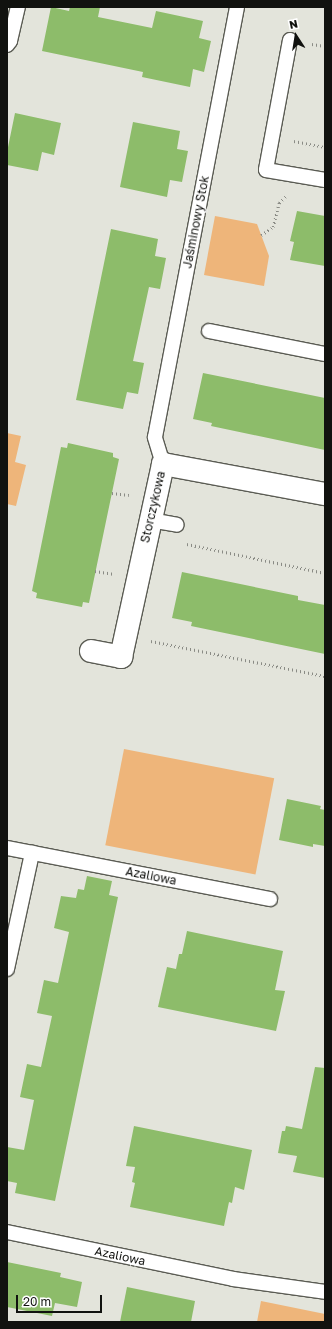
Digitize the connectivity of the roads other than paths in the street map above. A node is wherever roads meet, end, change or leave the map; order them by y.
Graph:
1 (18, 7) edge
2 (237, 7) edge
3 (290, 40) dead end
4 (7, 45) edge
5 (325, 180) edge
6 (209, 331) dead end
7 (325, 354) edge
8 (163, 464) junction
9 (325, 494) edge
10 (150, 520) junction
11 (177, 525) dead end
12 (91, 651) dead end
13 (7, 848) edge
14 (32, 853) junction
15 (270, 900) dead end
16 (7, 969) edge
17 (7, 1232) edge
18 (325, 1292) edge

1 - 4 lane
2 - 8 lane, Jaśminowy Stok
3 - 5 lane
6 - 7 lane
8 - 9 street, Storczykowa
8 - 10 street, Storczykowa
10 - 11 lane
10 - 12 street, Storczykowa
13 - 14 lane, Azaliowa
14 - 15 lane, Azaliowa
14 - 16 lane
17 - 18 lane, Azaliowa

